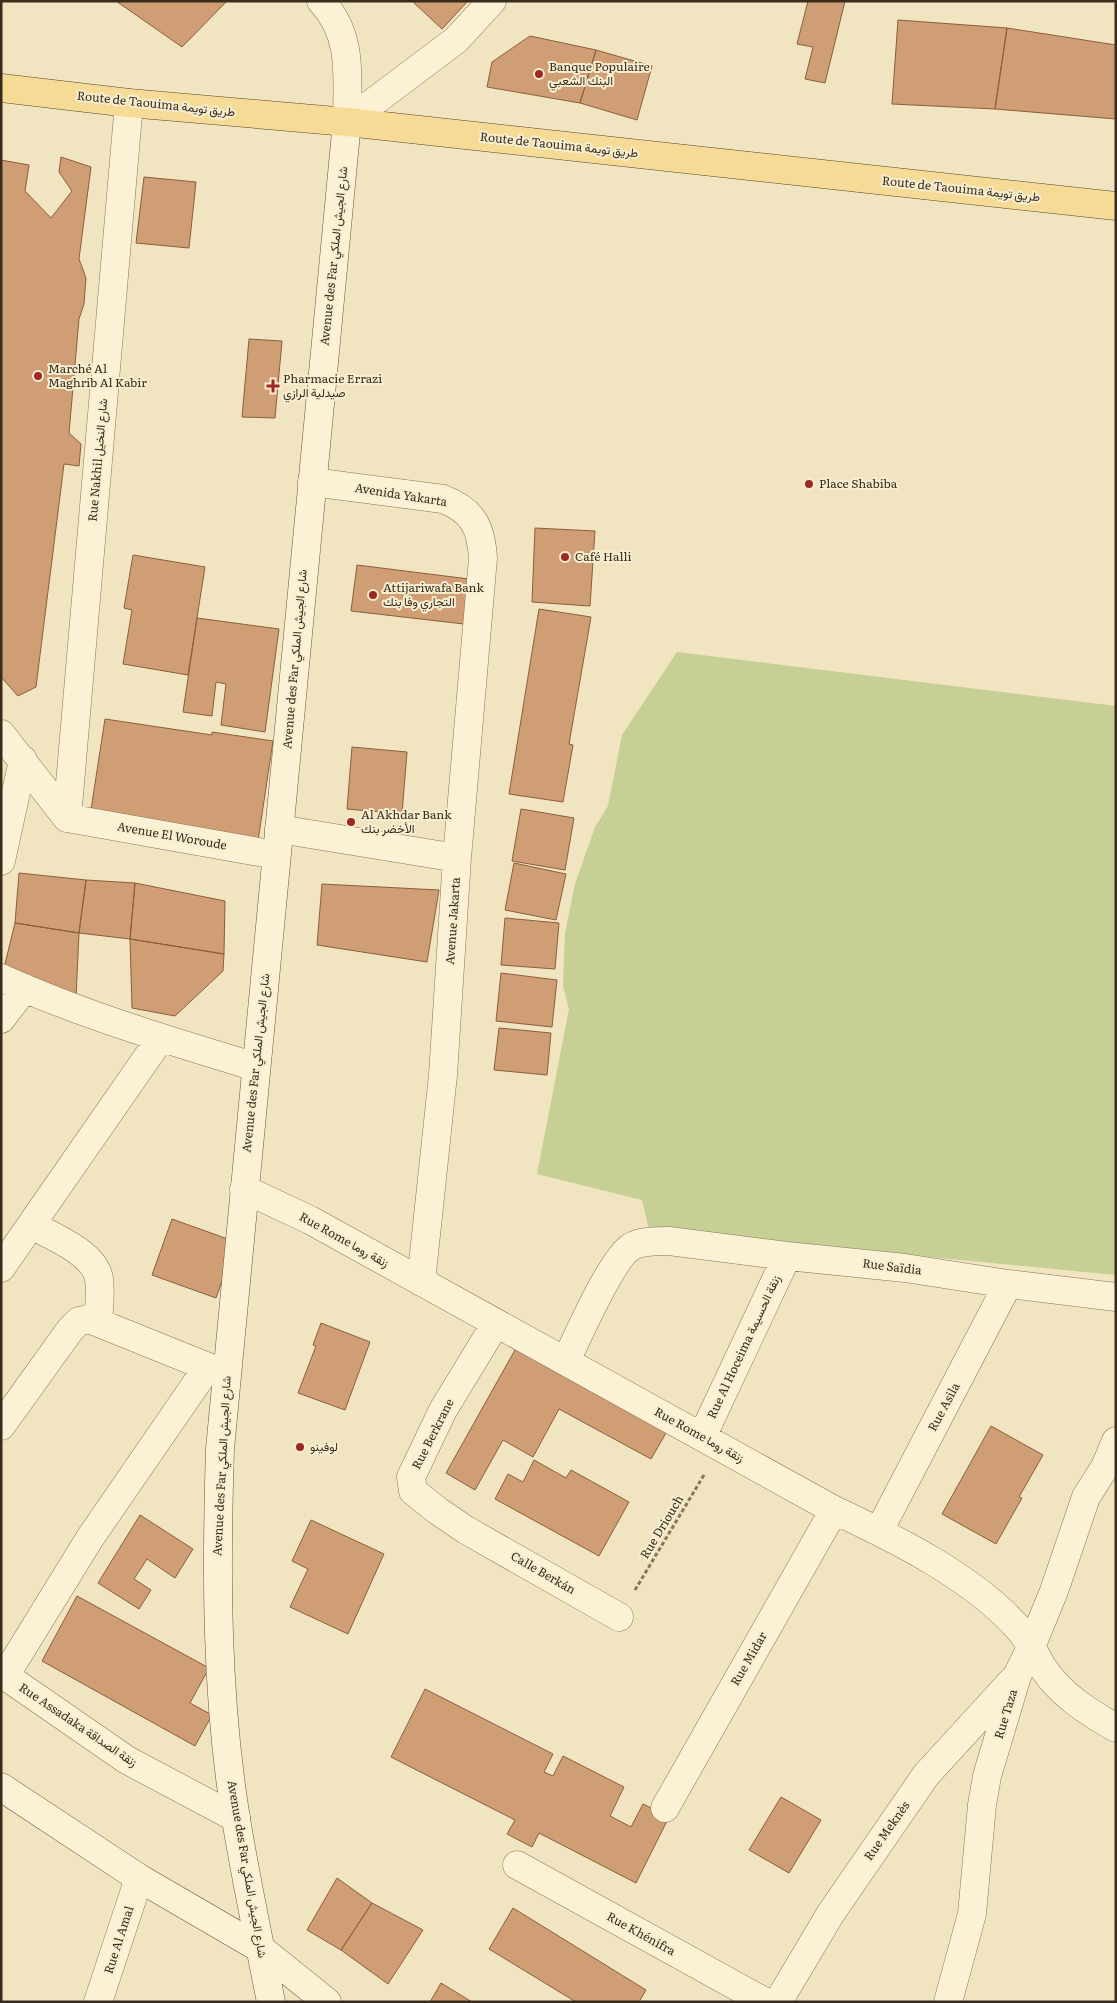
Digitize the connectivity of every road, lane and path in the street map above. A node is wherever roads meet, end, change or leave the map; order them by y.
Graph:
1 (320, 1) edge
2 (492, 1) edge
3 (1, 88) edge
4 (129, 103) junction
5 (347, 122) junction
6 (1116, 206) edge
7 (312, 482) junction
8 (483, 558) joint
9 (1, 734) edge
10 (23, 760) junction
11 (67, 818) junction
12 (278, 842) junction
13 (457, 858) junction
14 (1, 862) edge
15 (13, 983) edge
16 (1, 1019) edge
17 (160, 1039) junction
18 (256, 1067) junction
19 (244, 1189) junction
20 (31, 1226) junction
21 (787, 1256) junction
22 (1, 1268) edge
23 (421, 1282) junction
24 (1008, 1284) junction
25 (1116, 1297) edge
26 (98, 1322) junction
27 (496, 1323) junction
28 (566, 1361) junction
29 (217, 1371) junction
30 (1, 1426) edge
31 (1116, 1441) edge
32 (712, 1442) junction
33 (834, 1510) junction
34 (466, 1530) joint
35 (879, 1531) junction
36 (619, 1617) joint
37 (1032, 1648) junction
38 (3, 1674) edge
39 (1017, 1676) junction
40 (1116, 1728) edge
41 (3, 1794) edge
42 (665, 1808) dead end
43 (236, 1818) junction
44 (517, 1865) dead end
45 (139, 1878) junction
46 (261, 1949) junction
47 (98, 2002) edge
48 (271, 2002) edge
49 (327, 2002) edge
50 (765, 2002) edge
51 (778, 2002) edge
52 (948, 2002) edge

1 - 5 street, Avenue des Far شارع الجيش الملكي
2 - 5 street
3 - 4 main road, Route de Taouima طريق تويمة
4 - 5 main road, Route de Taouima طريق تويمة
4 - 11 street, Rue Nakhil شارع النخيل
5 - 6 main road, Route de Taouima طريق تويمة
5 - 7 street, Avenue des Far شارع الجيش الملكي
7 - 8 street, Avenida Yakarta
7 - 12 street, Avenue des Far شارع الجيش الملكي
8 - 13 street, Avenue Jakarta
9 - 10 street
10 - 11 street
10 - 14 street
11 - 12 street, Avenue El Woroude
12 - 13 street
12 - 18 street, Avenue des Far شارع الجيش الملكي
13 - 23 street, Avenue Jakarta
15 - 16 street
15 - 17 street
17 - 18 street
17 - 20 street
18 - 19 street, Avenue des Far شارع الجيش الملكي
19 - 23 street, Rue Rome زنقة روما
19 - 29 street, Avenue des Far شارع الجيش الملكي
20 - 22 street
20 - 26 street
21 - 24 street, Rue Saïdia
21 - 28 street, Rue Saïdia
21 - 32 street, Rue Al Hoceima زنقة الحسيمة
23 - 27 street, Rue Rome زنقة روما
24 - 25 street, Rue Saïdia
24 - 35 street, Rue Asila
26 - 29 street
26 - 30 street
27 - 28 street, Rue Rome زنقة روما
27 - 34 street, Rue Berkrane
28 - 32 street, Rue Rome زنقة روما
29 - 38 street
29 - 43 street, Avenue des Far شارع الجيش الملكي
31 - 37 street, Rue Taza
32 - 33 street, Rue Rome زنقة روما
32 - 36 path, Rue Driouch
33 - 35 street, Rue Rome زنقة روما
33 - 42 street, Rue Midar
34 - 36 street, Calle Berkán
35 - 37 street, Rue Rome زنقة روما
37 - 39 street, Rue Taza
37 - 40 street, Rue Rome زنقة روما
38 - 43 street, Rue Assadaka زنقة الصداقة
39 - 51 street, Rue Meknès
39 - 52 street, Rue Taza
41 - 45 street
43 - 46 street, Avenue des Far شارع الجيش الملكي
44 - 50 street, Rue Khénifra
45 - 46 street
45 - 47 street, Rue Al Amal
46 - 48 street, Avenue des Far شارع الجيش الملكي
46 - 49 street

